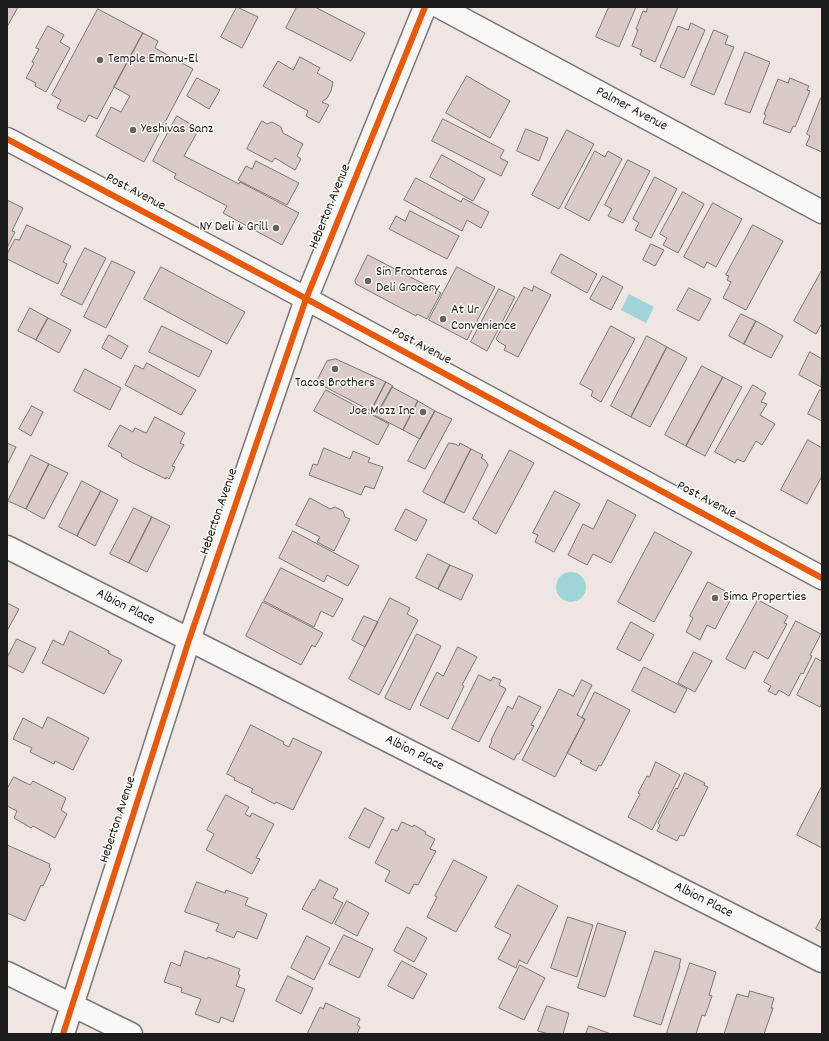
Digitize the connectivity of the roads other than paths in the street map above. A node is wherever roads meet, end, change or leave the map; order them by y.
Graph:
1 (425, 7) edge
2 (440, 7) edge
3 (7, 139) edge
4 (822, 212) edge
5 (306, 299) junction
6 (7, 547) edge
7 (822, 578) edge
8 (189, 640) junction
9 (822, 961) edge
10 (7, 973) edge
11 (73, 1006) junction
12 (63, 1034) edge
13 (131, 1034) edge

1 - 5 street, Heberton Avenue
2 - 4 street, Palmer Avenue
3 - 5 street, Post Avenue
5 - 7 street, Post Avenue
5 - 8 street, Heberton Avenue
6 - 8 street, Albion Place
8 - 9 street, Albion Place
8 - 11 street, Heberton Avenue
10 - 11 street
11 - 12 street, Heberton Avenue
11 - 13 street

